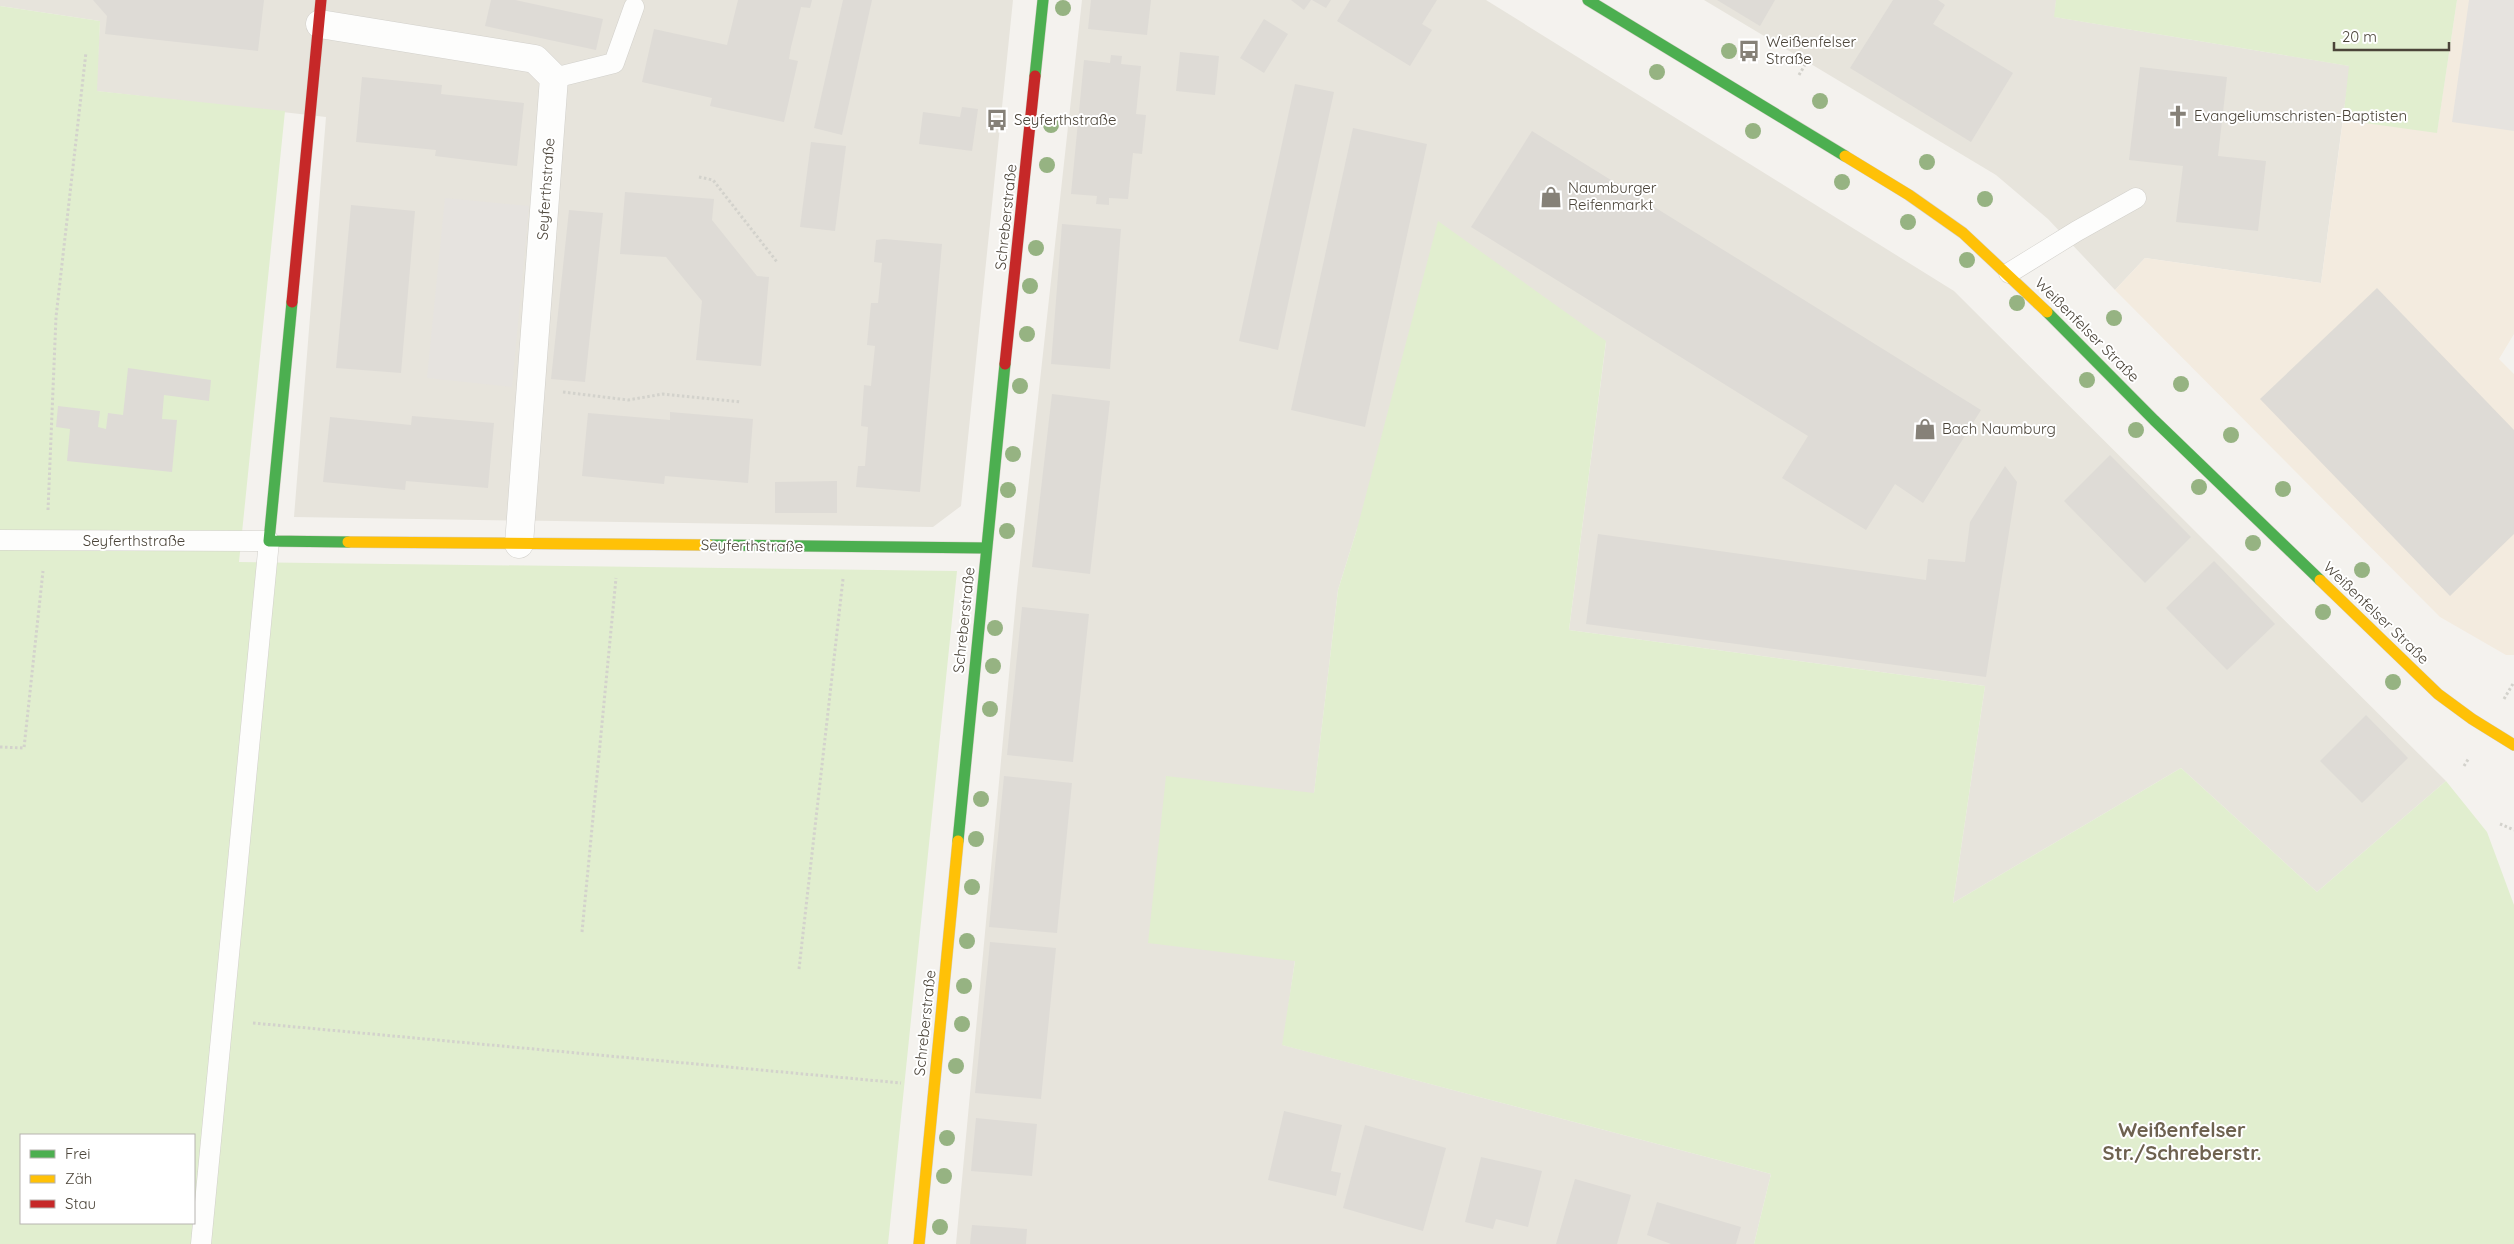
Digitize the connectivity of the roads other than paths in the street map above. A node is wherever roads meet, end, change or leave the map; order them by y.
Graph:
1 (1043, 0) edge
2 (1588, 0) edge
3 (634, 6) dead end
4 (320, 12) edge
5 (554, 78) junction
6 (2136, 198) dead end
7 (2009, 273) junction
8 (0, 540) edge
9 (269, 542) junction
10 (519, 544) junction
11 (986, 548) junction
12 (2514, 745) edge
13 (201, 1244) edge
14 (919, 1244) edge

1 - 11 street, Schreberstraße
2 - 7 street, Weißenfelser Straße
3 - 5 lane
4 - 5 street
4 - 9 street
5 - 10 street, Seyferthstraße
6 - 7 lane
7 - 12 street, Weißenfelser Straße
8 - 9 lane, Seyferthstraße
9 - 10 street, Seyferthstraße
9 - 13 lane
10 - 11 street, Seyferthstraße
11 - 14 street, Schreberstraße

